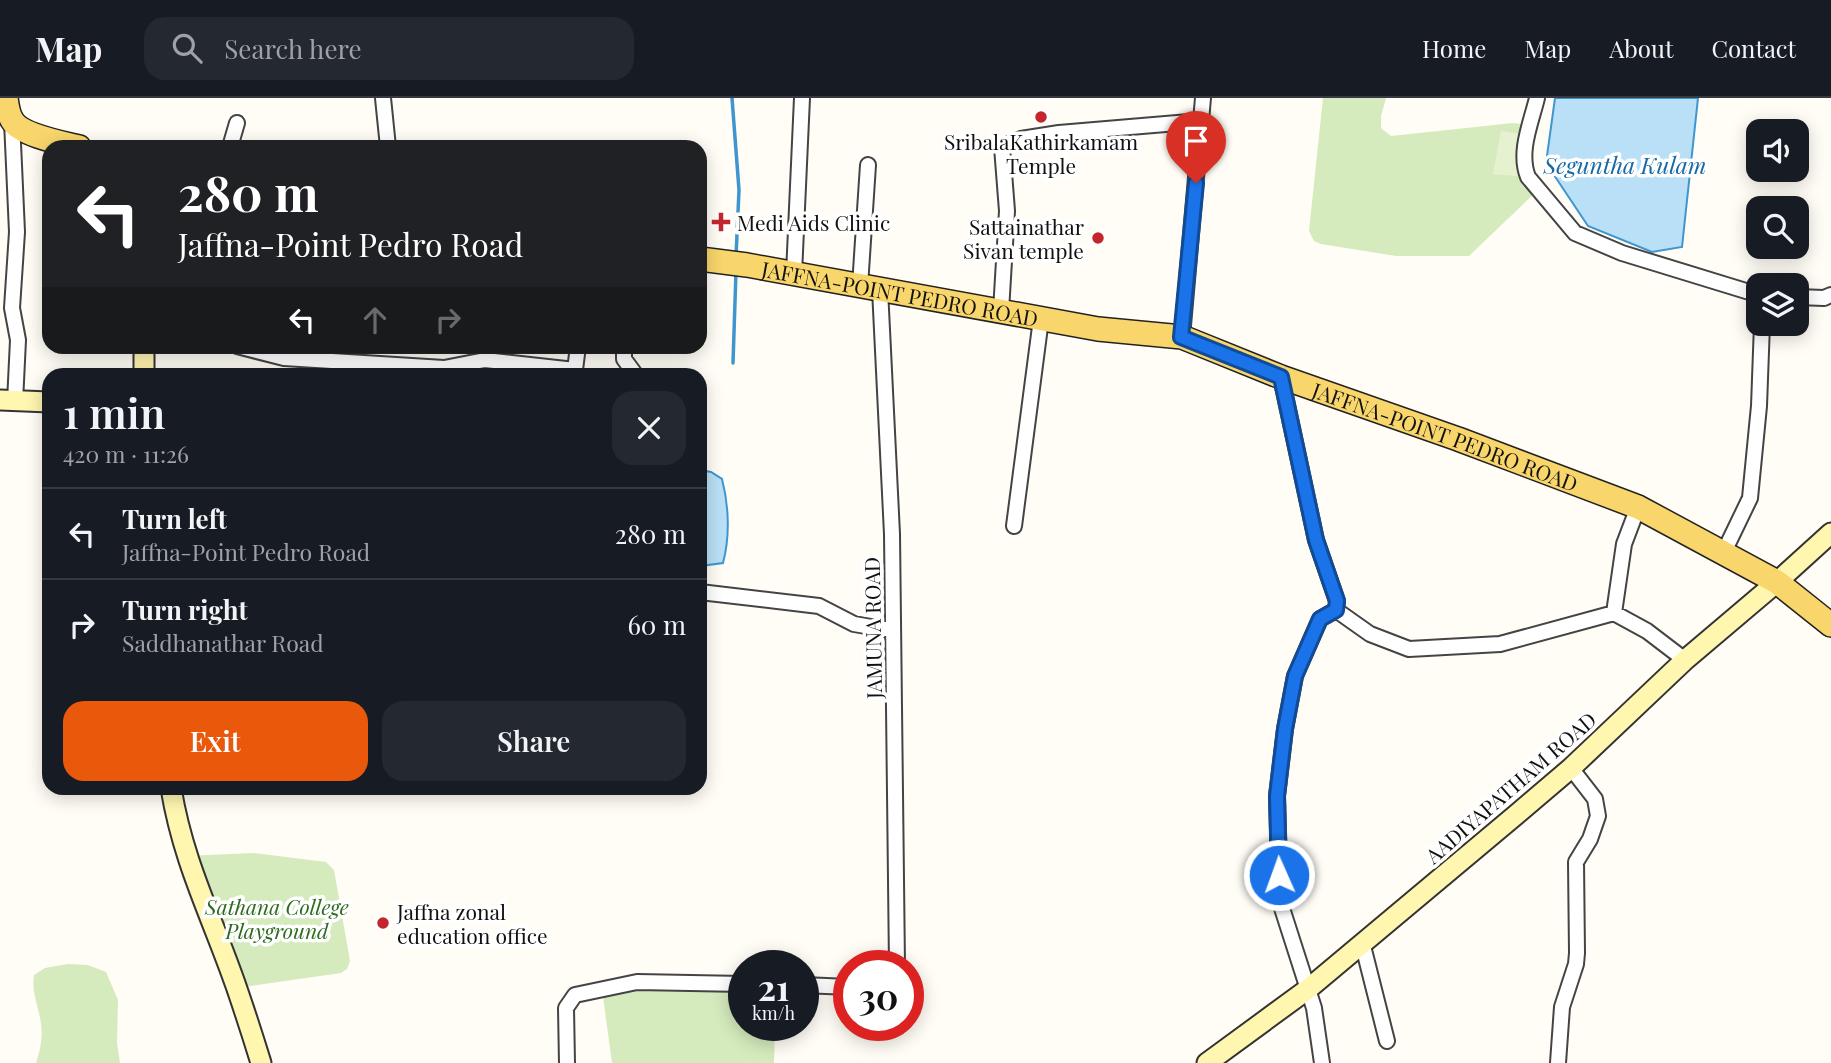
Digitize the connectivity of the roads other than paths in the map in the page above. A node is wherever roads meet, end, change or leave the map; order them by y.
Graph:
1 (6, 98) edge
2 (383, 98) edge
3 (802, 98) edge
4 (1203, 98) edge
5 (1537, 98) edge
6 (12, 121) junction
7 (1200, 121) junction
8 (237, 122) dead end
9 (51, 140) edge
10 (232, 140) edge
11 (387, 140) edge
12 (868, 165) dead end
13 (707, 260) edge
14 (794, 274) junction
15 (870, 287) junction
16 (1746, 291) edge
17 (1831, 295) edge
18 (1809, 297) edge
19 (1001, 311) junction
20 (1041, 319) junction
21 (1762, 336) edge
22 (1181, 337) junction
23 (273, 354) edge
24 (444, 368) edge
25 (444, 368) edge
26 (557, 368) edge
27 (1281, 377) junction
28 (8, 401) edge
29 (42, 402) edge
30 (1638, 507) junction
31 (1014, 526) dead end
32 (1831, 533) edge
33 (1723, 554) junction
34 (1777, 582) junction
35 (707, 593) edge
36 (1336, 610) junction
37 (1614, 613) junction
38 (1828, 620) edge
39 (893, 628) junction
40 (1685, 660) junction
41 (1571, 768) junction
42 (172, 795) edge
43 (1362, 942) junction
44 (897, 950) edge
45 (728, 984) edge
46 (1308, 989) junction
47 (1387, 1041) dead end
48 (261, 1063) edge
49 (568, 1063) edge
50 (1208, 1063) edge
51 (1322, 1063) edge
52 (1558, 1063) edge

1 - 6 main road
2 - 11 street
3 - 14 street
4 - 7 street
5 - 16 street
6 - 9 main road
6 - 28 street
7 - 19 street
7 - 22 street
8 - 10 street
12 - 15 street, JAMUNA ROAD
13 - 14 main road, JAFFNA-POINT PEDRO ROAD
14 - 15 main road, JAFFNA-POINT PEDRO ROAD
15 - 19 main road, JAFFNA-POINT PEDRO ROAD
15 - 39 street, JAMUNA ROAD
17 - 18 street
19 - 20 main road, JAFFNA-POINT PEDRO ROAD
20 - 22 main road, JAFFNA-POINT PEDRO ROAD
20 - 31 street
21 - 33 street
22 - 27 main road, JAFFNA-POINT PEDRO ROAD
23 - 25 street
24 - 26 street
27 - 30 main road, JAFFNA-POINT PEDRO ROAD
27 - 36 street
28 - 29 street
30 - 33 main road, JAFFNA-POINT PEDRO ROAD
30 - 37 street
32 - 34 street, AADIYAPATHAM ROAD
33 - 34 main road, JAFFNA-POINT PEDRO ROAD
34 - 38 main road, JAFFNA-POINT PEDRO ROAD
34 - 40 street, AADIYAPATHAM ROAD
35 - 39 street
36 - 37 street
36 - 46 street
37 - 40 street
39 - 44 street, JAMUNA ROAD
40 - 41 street, AADIYAPATHAM ROAD
41 - 43 street, AADIYAPATHAM ROAD
41 - 52 street
42 - 48 street
43 - 46 street, AADIYAPATHAM ROAD
43 - 47 street
45 - 49 street
46 - 50 street, AADIYAPATHAM ROAD
46 - 51 street

